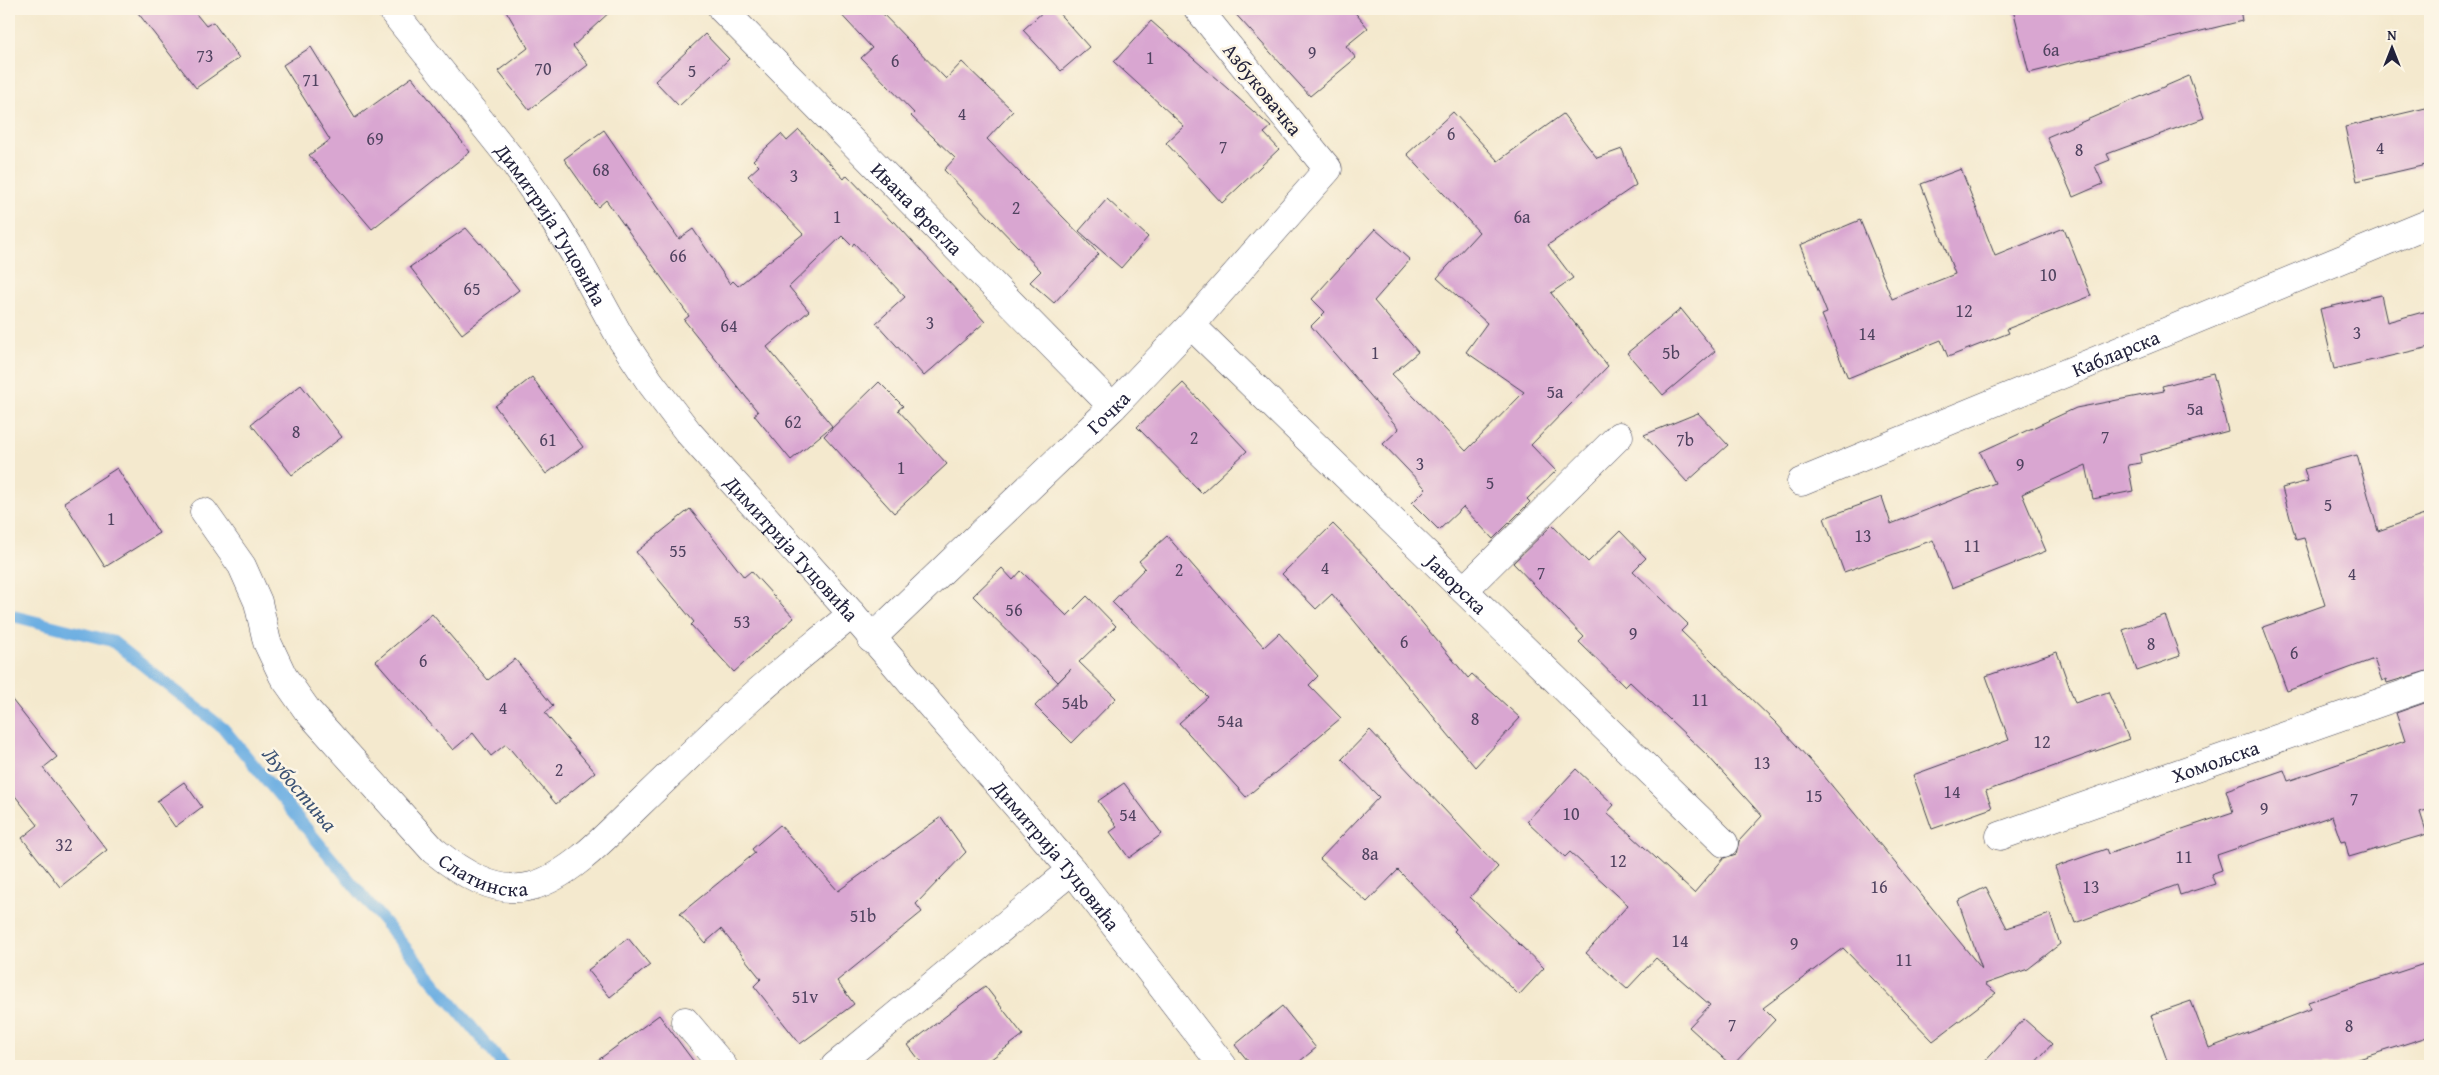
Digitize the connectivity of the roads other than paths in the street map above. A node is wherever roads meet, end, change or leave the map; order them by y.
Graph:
1 (391, 9) edge
2 (722, 9) edge
3 (1198, 9) edge
4 (1328, 169) joint
5 (2430, 224) edge
6 (1191, 325) junction
7 (1113, 407) junction
8 (1619, 436) dead end
9 (1801, 482) dead end
10 (204, 512) dead end
11 (1464, 590) junction
12 (852, 614) junction
13 (871, 639) junction
14 (2430, 685) edge
15 (2000, 836) dead end
16 (1724, 843) dead end
17 (1072, 870) junction
18 (685, 1021) dead end
19 (723, 1066) edge
20 (835, 1066) edge
21 (1223, 1066) edge

1 - 12 street, Димитрија Туцовића
2 - 7 street, Ивана Фрегла
3 - 4 street, Азбуковачка
4 - 6 street, Гочка
5 - 9 street, Кабларска
6 - 7 street, Гочка
6 - 11 street, Јаворска
7 - 13 street, Гочка
8 - 11 street
10 - 12 street, Слатинска
11 - 16 street, Јаворска
12 - 13 street, Димитрија Туцовића
13 - 17 street, Димитрија Туцовића
14 - 15 street, Хомољска
17 - 20 street
17 - 21 street, Димитрија Туцовића
18 - 19 street

